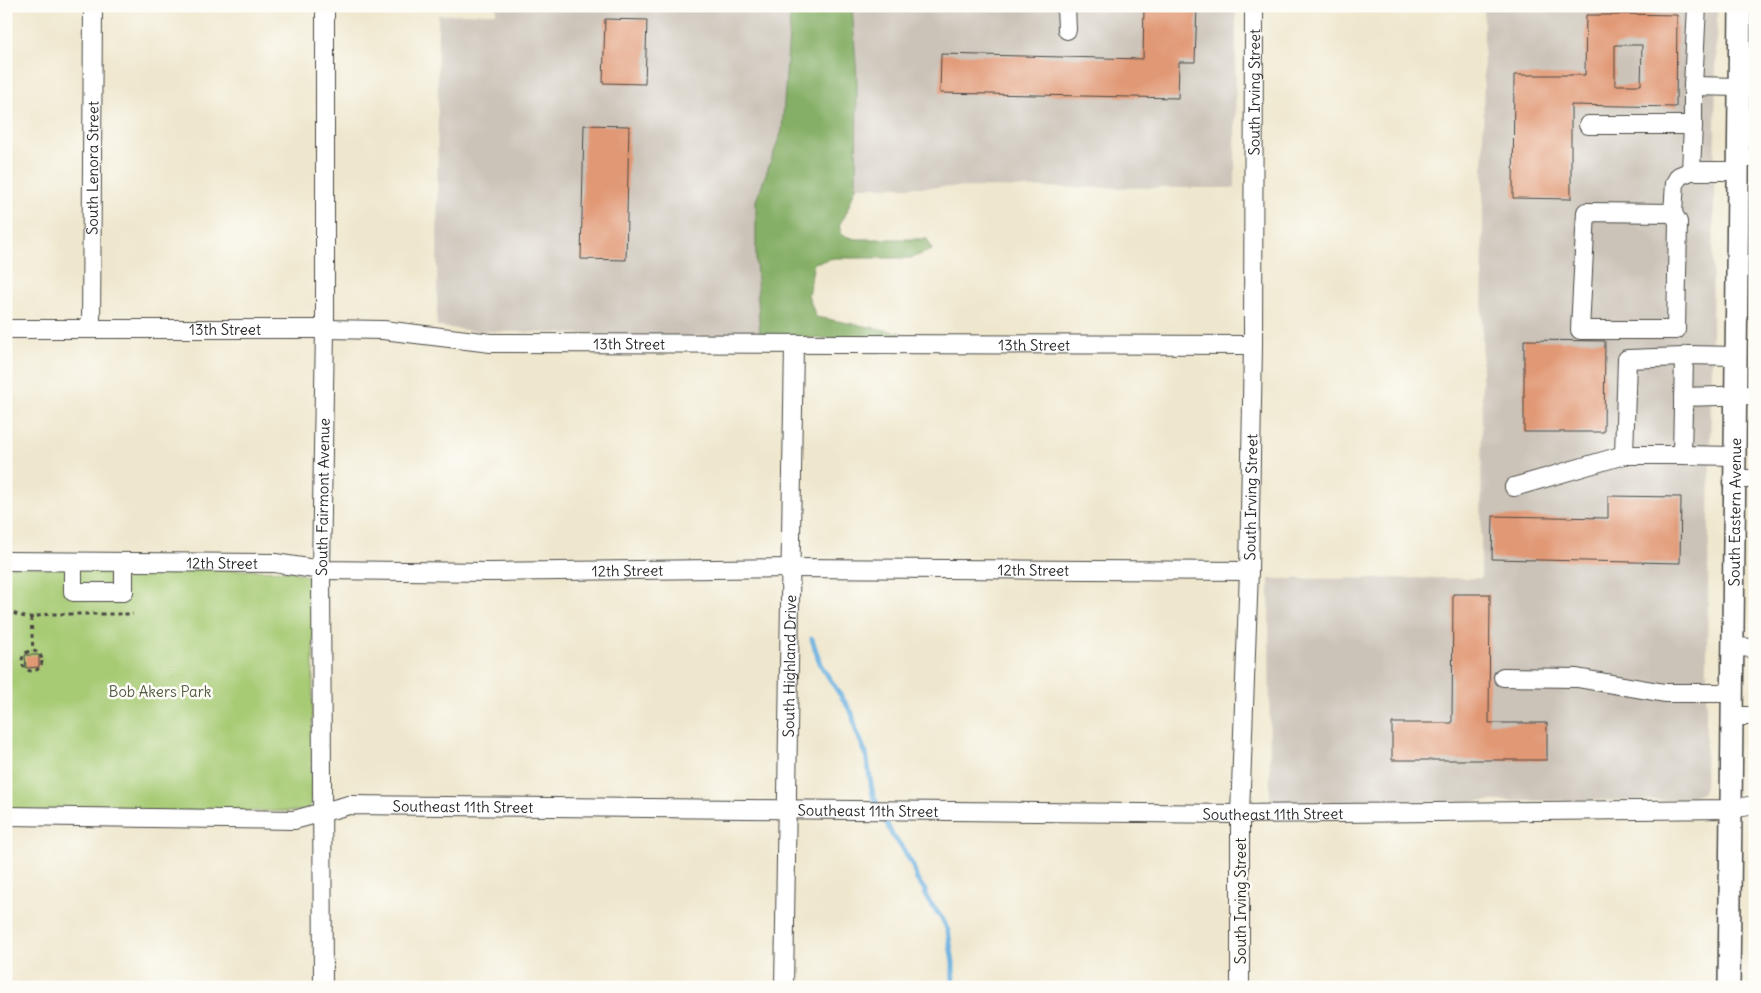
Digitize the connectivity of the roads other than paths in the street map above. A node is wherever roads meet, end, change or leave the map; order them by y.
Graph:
1 (93, 6) edge
2 (325, 6) edge
3 (1066, 6) edge
4 (1254, 6) edge
5 (1697, 6) edge
6 (1740, 6) edge
7 (1066, 30) dead end
8 (1693, 86) junction
9 (1738, 87) junction
10 (1588, 125) dead end
11 (1693, 125) junction
12 (1744, 162) edge
13 (1691, 171) junction
14 (1673, 213) junction
15 (6, 328) edge
16 (91, 328) junction
17 (325, 328) junction
18 (794, 344) junction
19 (1253, 345) junction
20 (1736, 356) junction
21 (1684, 357) junction
22 (1745, 395) edge
23 (1683, 397) junction
24 (1624, 455) junction
25 (1682, 455) junction
26 (1735, 456) junction
27 (1745, 479) edge
28 (1514, 487) dead end
29 (6, 561) edge
30 (73, 562) junction
31 (124, 562) junction
32 (790, 568) junction
33 (321, 570) junction
34 (1249, 571) junction
35 (1733, 647) junction
36 (1755, 648) edge
37 (1503, 677) dead end
38 (1733, 693) junction
39 (1732, 716) junction
40 (1755, 716) edge
41 (1755, 805) edge
42 (787, 809) junction
43 (1731, 809) junction
44 (322, 812) junction
45 (1240, 814) junction
46 (6, 816) edge
47 (323, 987) edge
48 (784, 987) edge
49 (1240, 987) edge
50 (1729, 987) edge

1 - 16 street, South Lenora Street
2 - 17 street, South Fairmont Avenue
3 - 7 street
4 - 19 street, South Irving Street
5 - 8 street
6 - 9 main road, South Eastern Avenue
8 - 9 street
8 - 11 street
9 - 12 main road, South Eastern Avenue
10 - 11 street
11 - 13 street
12 - 13 street
12 - 20 main road, South Eastern Avenue
13 - 14 street
14 - 14 street
15 - 16 street, 13th Street
16 - 17 street, 13th Street
17 - 18 street, 13th Street
17 - 33 street, South Fairmont Avenue
18 - 19 street, 13th Street
18 - 32 street, South Highland Drive
19 - 34 street, South Irving Street
20 - 21 street
20 - 22 main road, South Eastern Avenue
21 - 23 street
21 - 24 street
22 - 23 street
22 - 26 main road, South Eastern Avenue
23 - 25 street
24 - 25 street
24 - 28 street
25 - 26 street
26 - 27 main road, South Eastern Avenue
27 - 35 main road, South Eastern Avenue
29 - 30 street, 12th Street
30 - 31 street, 12th Street
30 - 31 street
31 - 33 street, 12th Street
32 - 33 street, 12th Street
32 - 34 street, 12th Street
32 - 42 street, South Highland Drive
33 - 44 street, South Fairmont Avenue
34 - 45 street, South Irving Street
35 - 36 street
35 - 38 main road, South Eastern Avenue
37 - 38 street
38 - 39 main road, South Eastern Avenue
39 - 40 street
39 - 43 main road, South Eastern Avenue
41 - 43 street, Southeast 11th Street
42 - 44 street, Southeast 11th Street
42 - 45 street, Southeast 11th Street
42 - 48 street, South Highland Drive
43 - 45 street, Southeast 11th Street
43 - 50 main road, South Eastern Avenue
44 - 46 street, Southeast 11th Street
44 - 47 street, South Fairmont Avenue
45 - 49 street, South Irving Street

